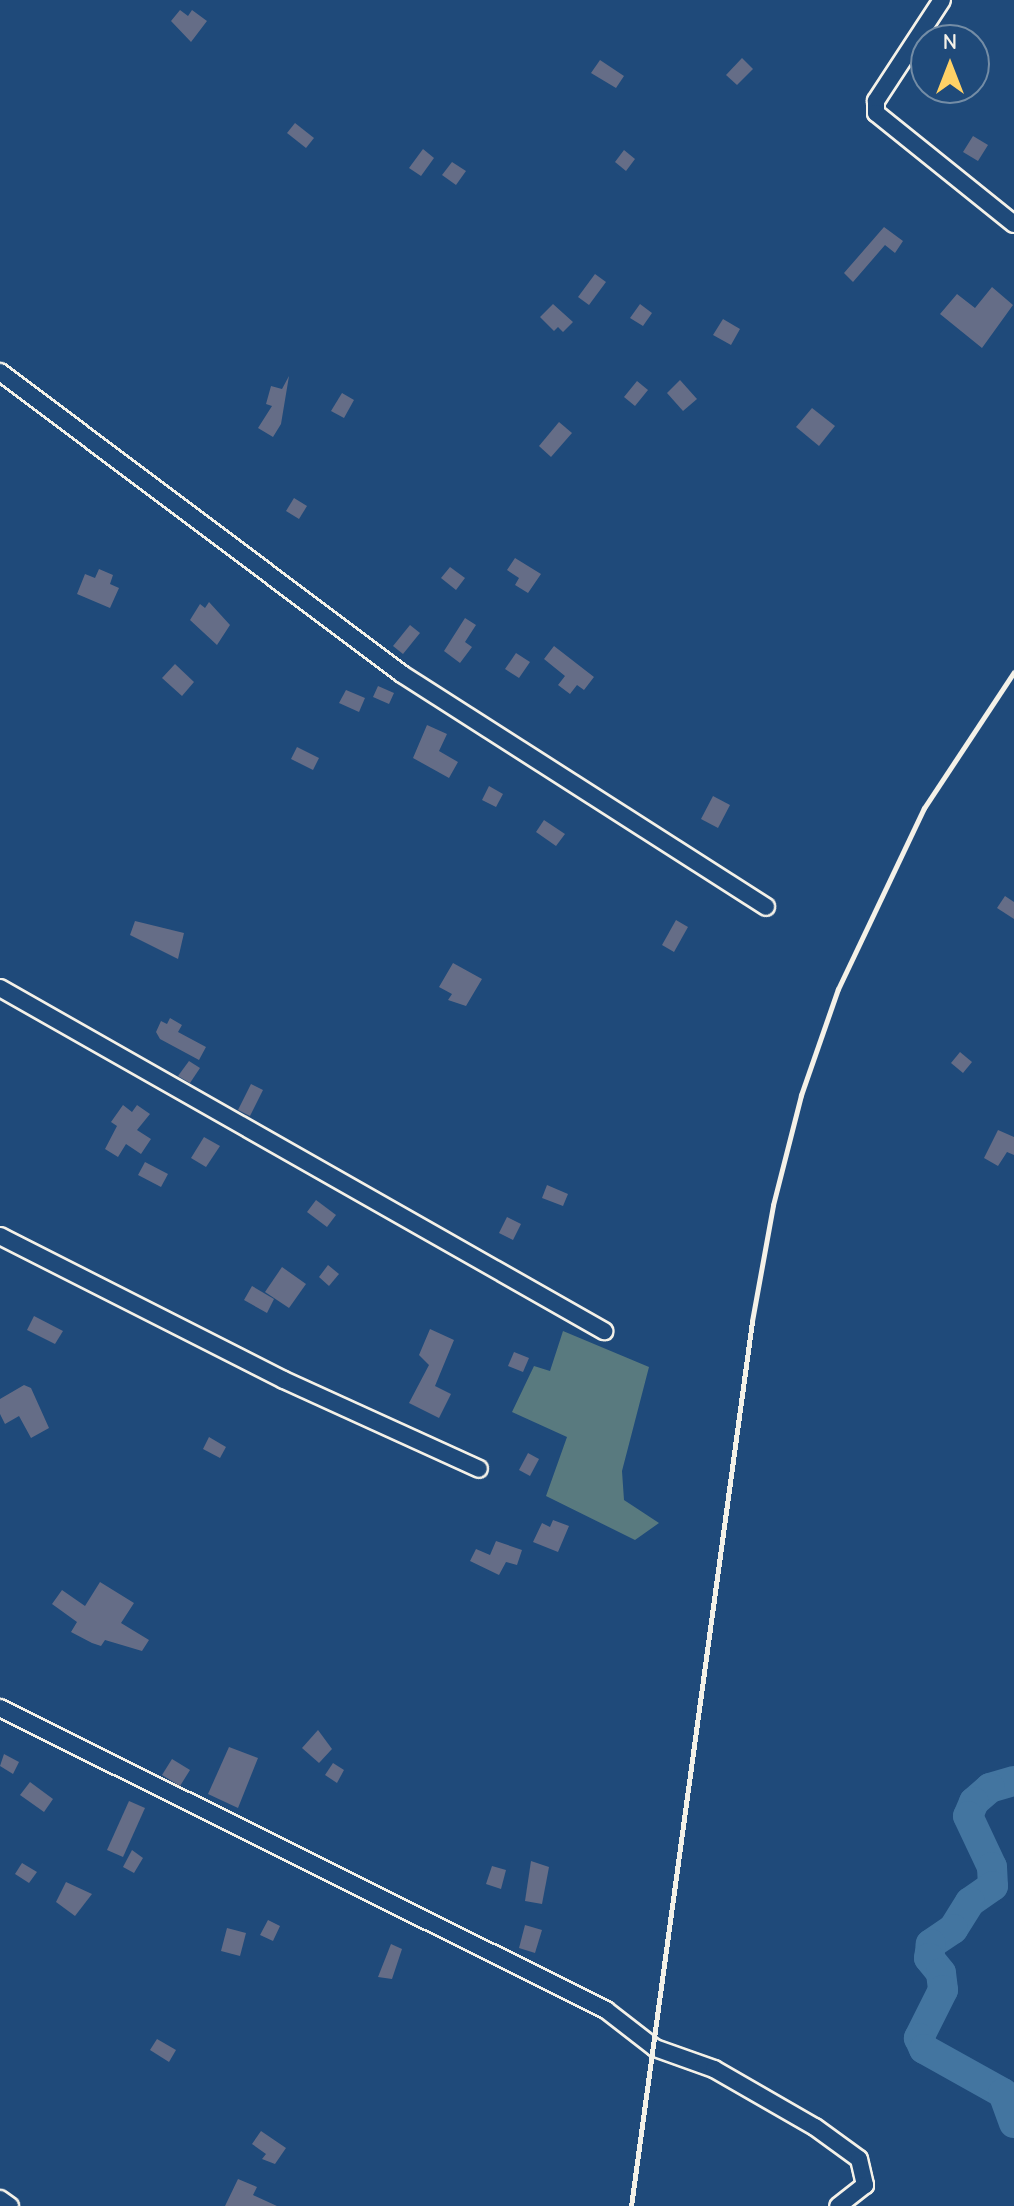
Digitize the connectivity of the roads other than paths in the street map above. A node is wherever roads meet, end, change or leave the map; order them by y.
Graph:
1 (942, 0) edge
2 (1014, 224) edge
3 (0, 372) edge
4 (766, 907) dead end
5 (0, 988) edge
6 (0, 1236) edge
7 (604, 1331) dead end
8 (479, 1469) dead end
9 (0, 1708) edge
10 (0, 2199) edge
11 (10, 2206) edge
12 (838, 2206) edge

1 - 2 street
3 - 4 street
5 - 7 street
6 - 8 street
9 - 12 street
10 - 11 street

